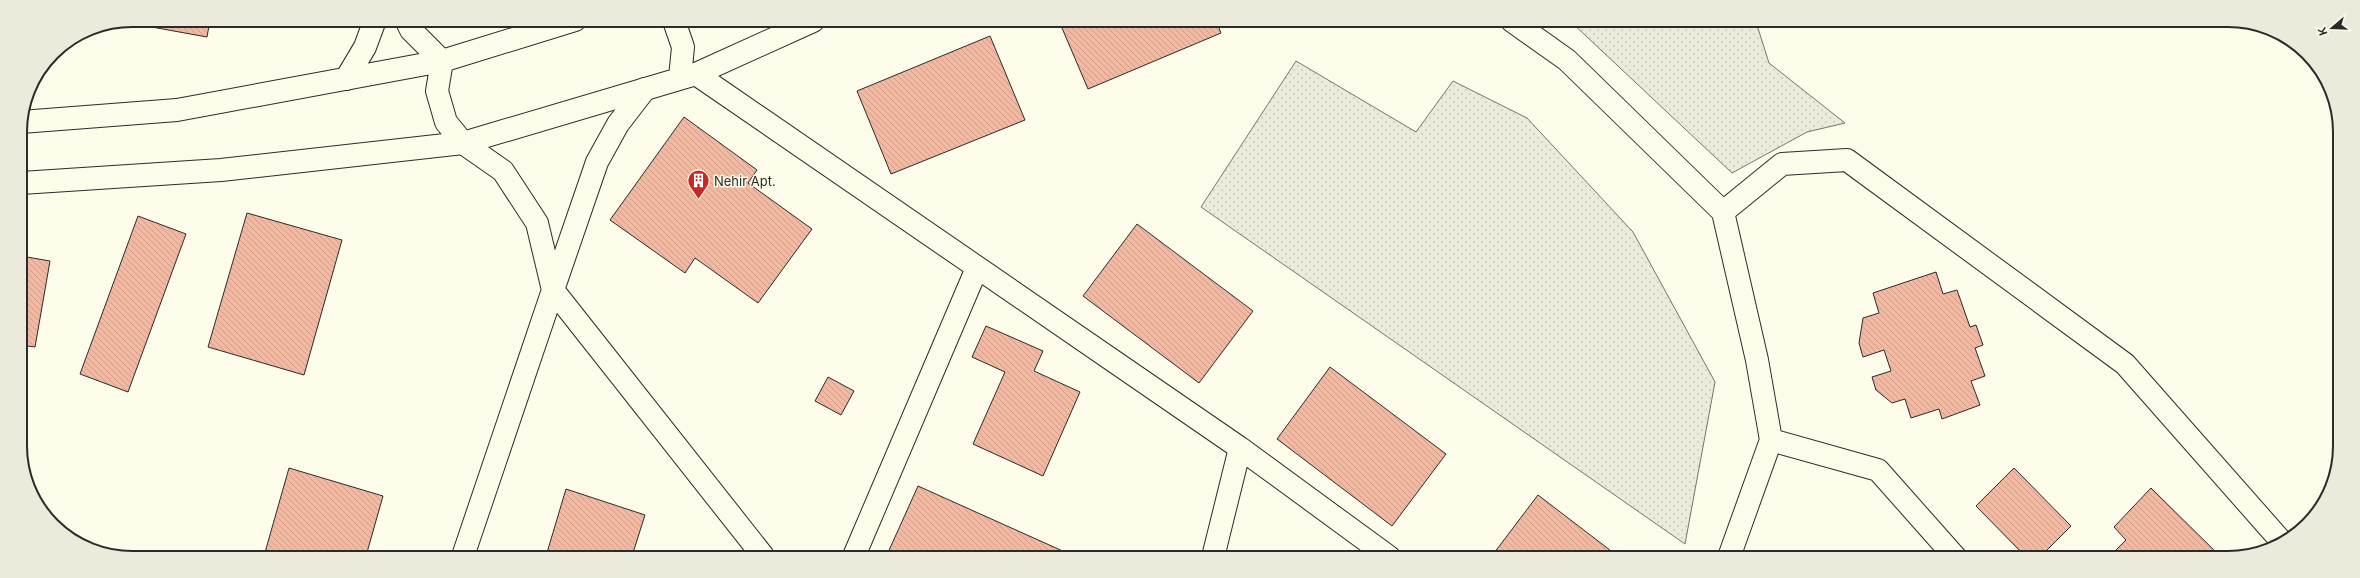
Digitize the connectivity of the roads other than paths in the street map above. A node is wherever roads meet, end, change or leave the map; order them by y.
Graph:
1 (372, 27) edge
2 (410, 27) edge
3 (552, 27) edge
4 (676, 27) edge
5 (799, 27) edge
6 (1520, 27) edge
7 (442, 61) junction
8 (688, 76) junction
9 (346, 79) junction
10 (645, 89) junction
11 (28, 121) edge
12 (463, 143) junction
13 (27, 183) edge
14 (1723, 212) junction
15 (977, 268) junction
16 (552, 290) junction
17 (1771, 440) junction
18 (1240, 448) junction
19 (2279, 538) edge
20 (465, 551) edge
21 (759, 551) edge
22 (856, 551) edge
23 (1214, 551) edge
24 (1381, 551) edge
25 (1732, 551) edge
26 (1950, 551) edge

1 - 9 street
2 - 7 street
3 - 7 street
4 - 8 street
5 - 8 street
6 - 14 street
7 - 9 street
7 - 12 street
8 - 10 street
8 - 15 street
9 - 11 street
10 - 12 street
10 - 16 street
12 - 13 street
12 - 16 street
14 - 17 street
14 - 19 street
15 - 18 street
15 - 22 street
16 - 20 street
16 - 21 street
17 - 25 street
17 - 26 street
18 - 23 street
18 - 24 street

